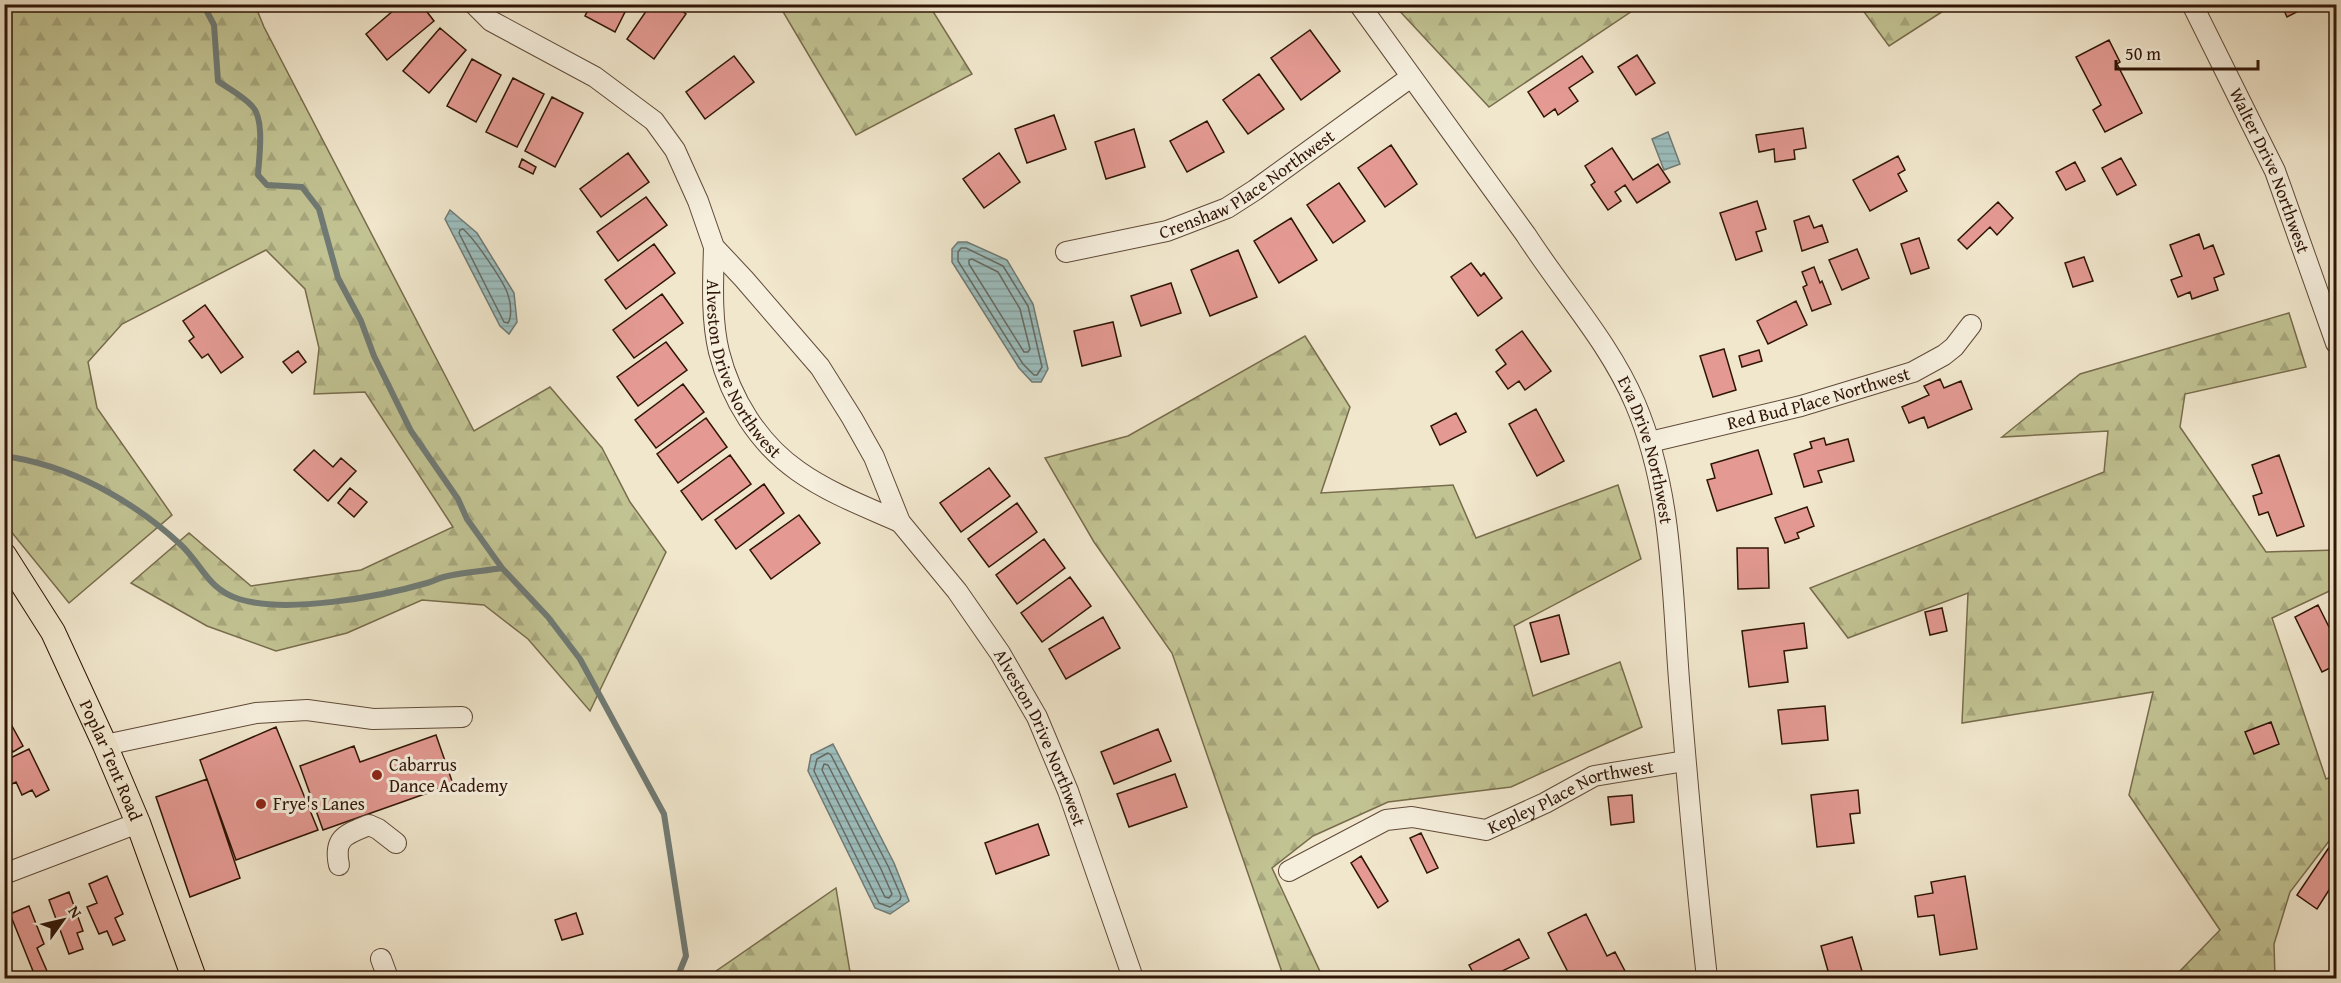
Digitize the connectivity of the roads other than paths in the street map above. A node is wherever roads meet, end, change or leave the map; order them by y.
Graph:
1 (474, 4) edge
2 (1359, 4) edge
3 (2192, 4) edge
4 (1412, 76) junction
5 (714, 247) junction
6 (1066, 252) dead end
7 (1971, 325) dead end
8 (2337, 343) edge
9 (1650, 442) junction
10 (900, 522) junction
11 (5, 557) edge
12 (462, 717) dead end
13 (105, 745) junction
14 (1685, 761) junction
15 (138, 823) junction
16 (396, 843) dead end
17 (339, 864) dead end
18 (1289, 871) dead end
19 (4, 874) edge
20 (381, 959) dead end
21 (194, 978) edge
22 (388, 978) edge
23 (1133, 978) edge
24 (1707, 978) edge

1 - 5 street, Alveston Drive Northwest
2 - 4 street, Eva Drive Northwest
3 - 8 street, Walter Drive Northwest
4 - 6 street, Crenshaw Place Northwest
4 - 9 street, Eva Drive Northwest
5 - 10 street, Alveston Drive Northwest
5 - 10 street, Alveston Drive Northwest
7 - 9 street, Red Bud Place Northwest
9 - 14 street, Eva Drive Northwest
10 - 23 street, Alveston Drive Northwest
11 - 13 main road, Poplar Tent Road
12 - 13 street
13 - 15 main road, Poplar Tent Road
14 - 18 street, Kepley Place Northwest
14 - 24 street, Eva Drive Northwest
15 - 19 street
15 - 21 main road, Poplar Tent Road
16 - 17 street
20 - 22 street

